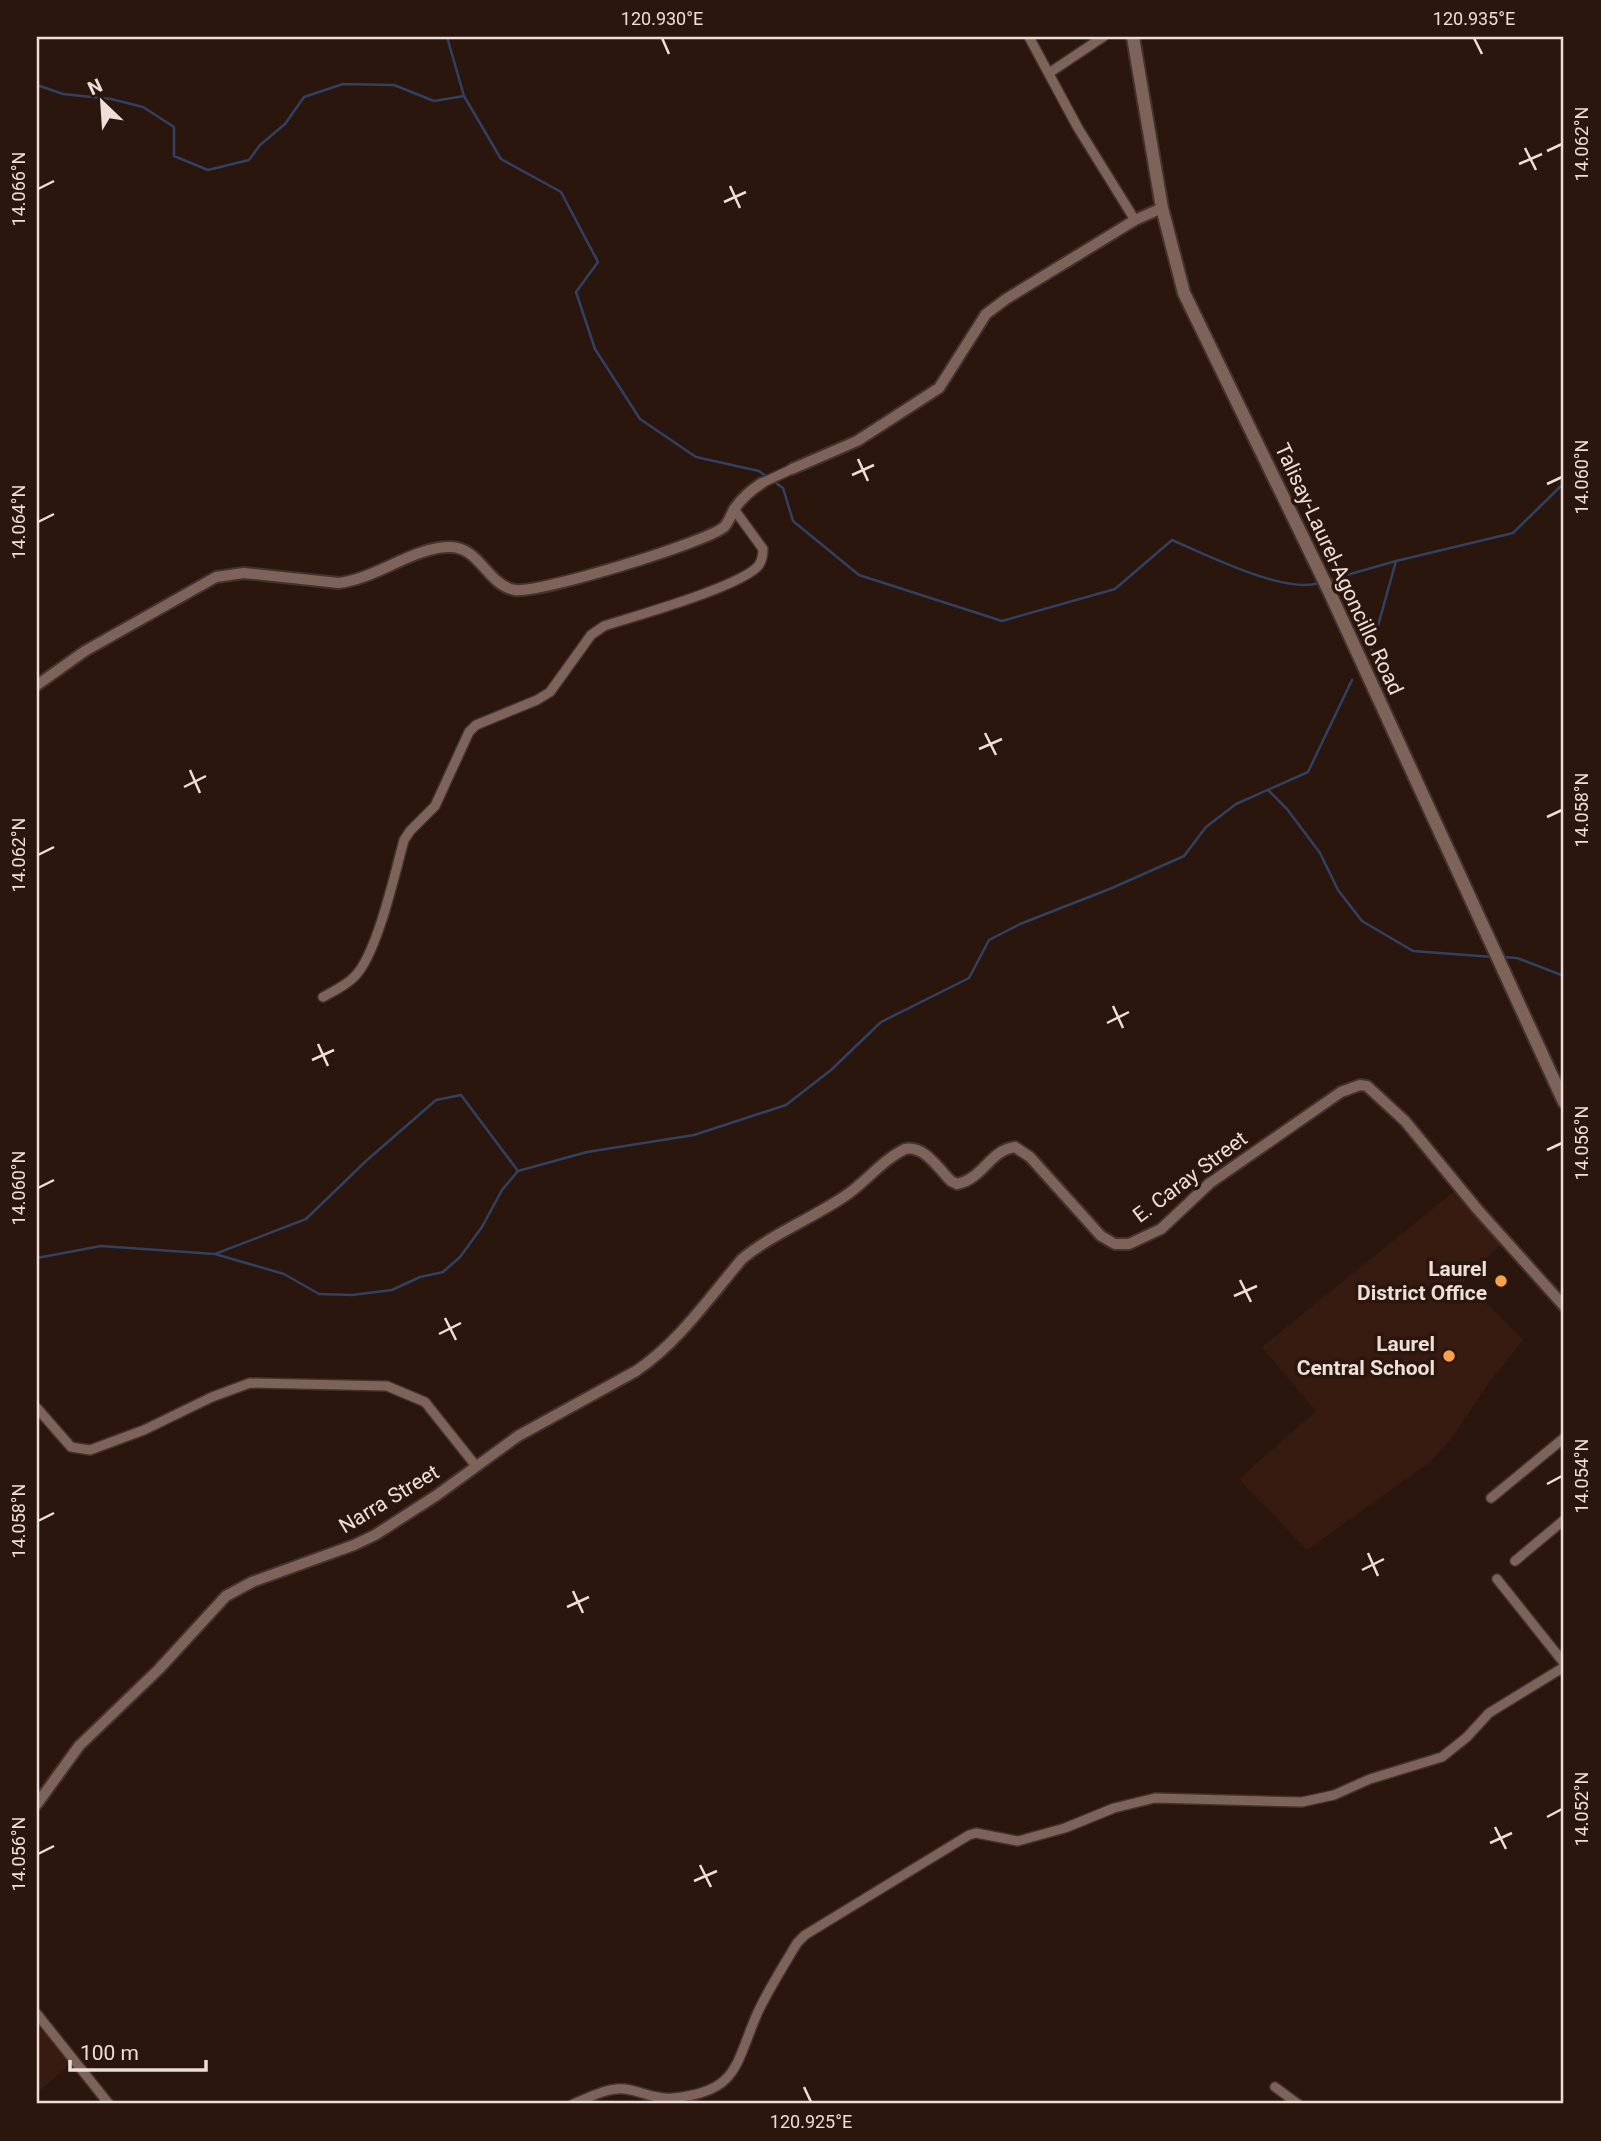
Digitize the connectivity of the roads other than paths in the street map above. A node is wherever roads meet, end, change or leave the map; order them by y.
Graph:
1 (1029, 37) edge
2 (1103, 37) edge
3 (1133, 37) edge
4 (1049, 73) junction
5 (1163, 208) junction
6 (1135, 220) junction
7 (792, 470) joint
8 (762, 483) joint
9 (734, 509) junction
10 (37, 685) edge
11 (323, 997) dead end
12 (1564, 1102) edge
13 (742, 1259) joint
14 (1564, 1306) edge
15 (37, 1408) edge
16 (1564, 1438) edge
17 (476, 1466) junction
18 (1491, 1498) dead end
19 (1564, 1520) edge
20 (1515, 1562) dead end
21 (1497, 1579) dead end
22 (1564, 1665) edge
23 (37, 1804) edge
24 (37, 2014) edge
25 (1275, 2087) dead end
26 (109, 2104) edge
27 (573, 2104) edge
28 (1298, 2104) edge

1 - 4 street
2 - 4 street
3 - 5 main road, Talisay-Laurel-Agoncillo Road
4 - 6 street
5 - 6 street
5 - 12 main road, Talisay-Laurel-Agoncillo Road
6 - 7 street
7 - 8 street
8 - 9 street
9 - 10 street
9 - 11 street
13 - 14 street, E. Caray Street
13 - 17 street, Narra Street
15 - 17 street
16 - 18 street
17 - 23 street, Narra Street
19 - 20 street
21 - 22 street
22 - 27 street
24 - 26 street
25 - 28 street

